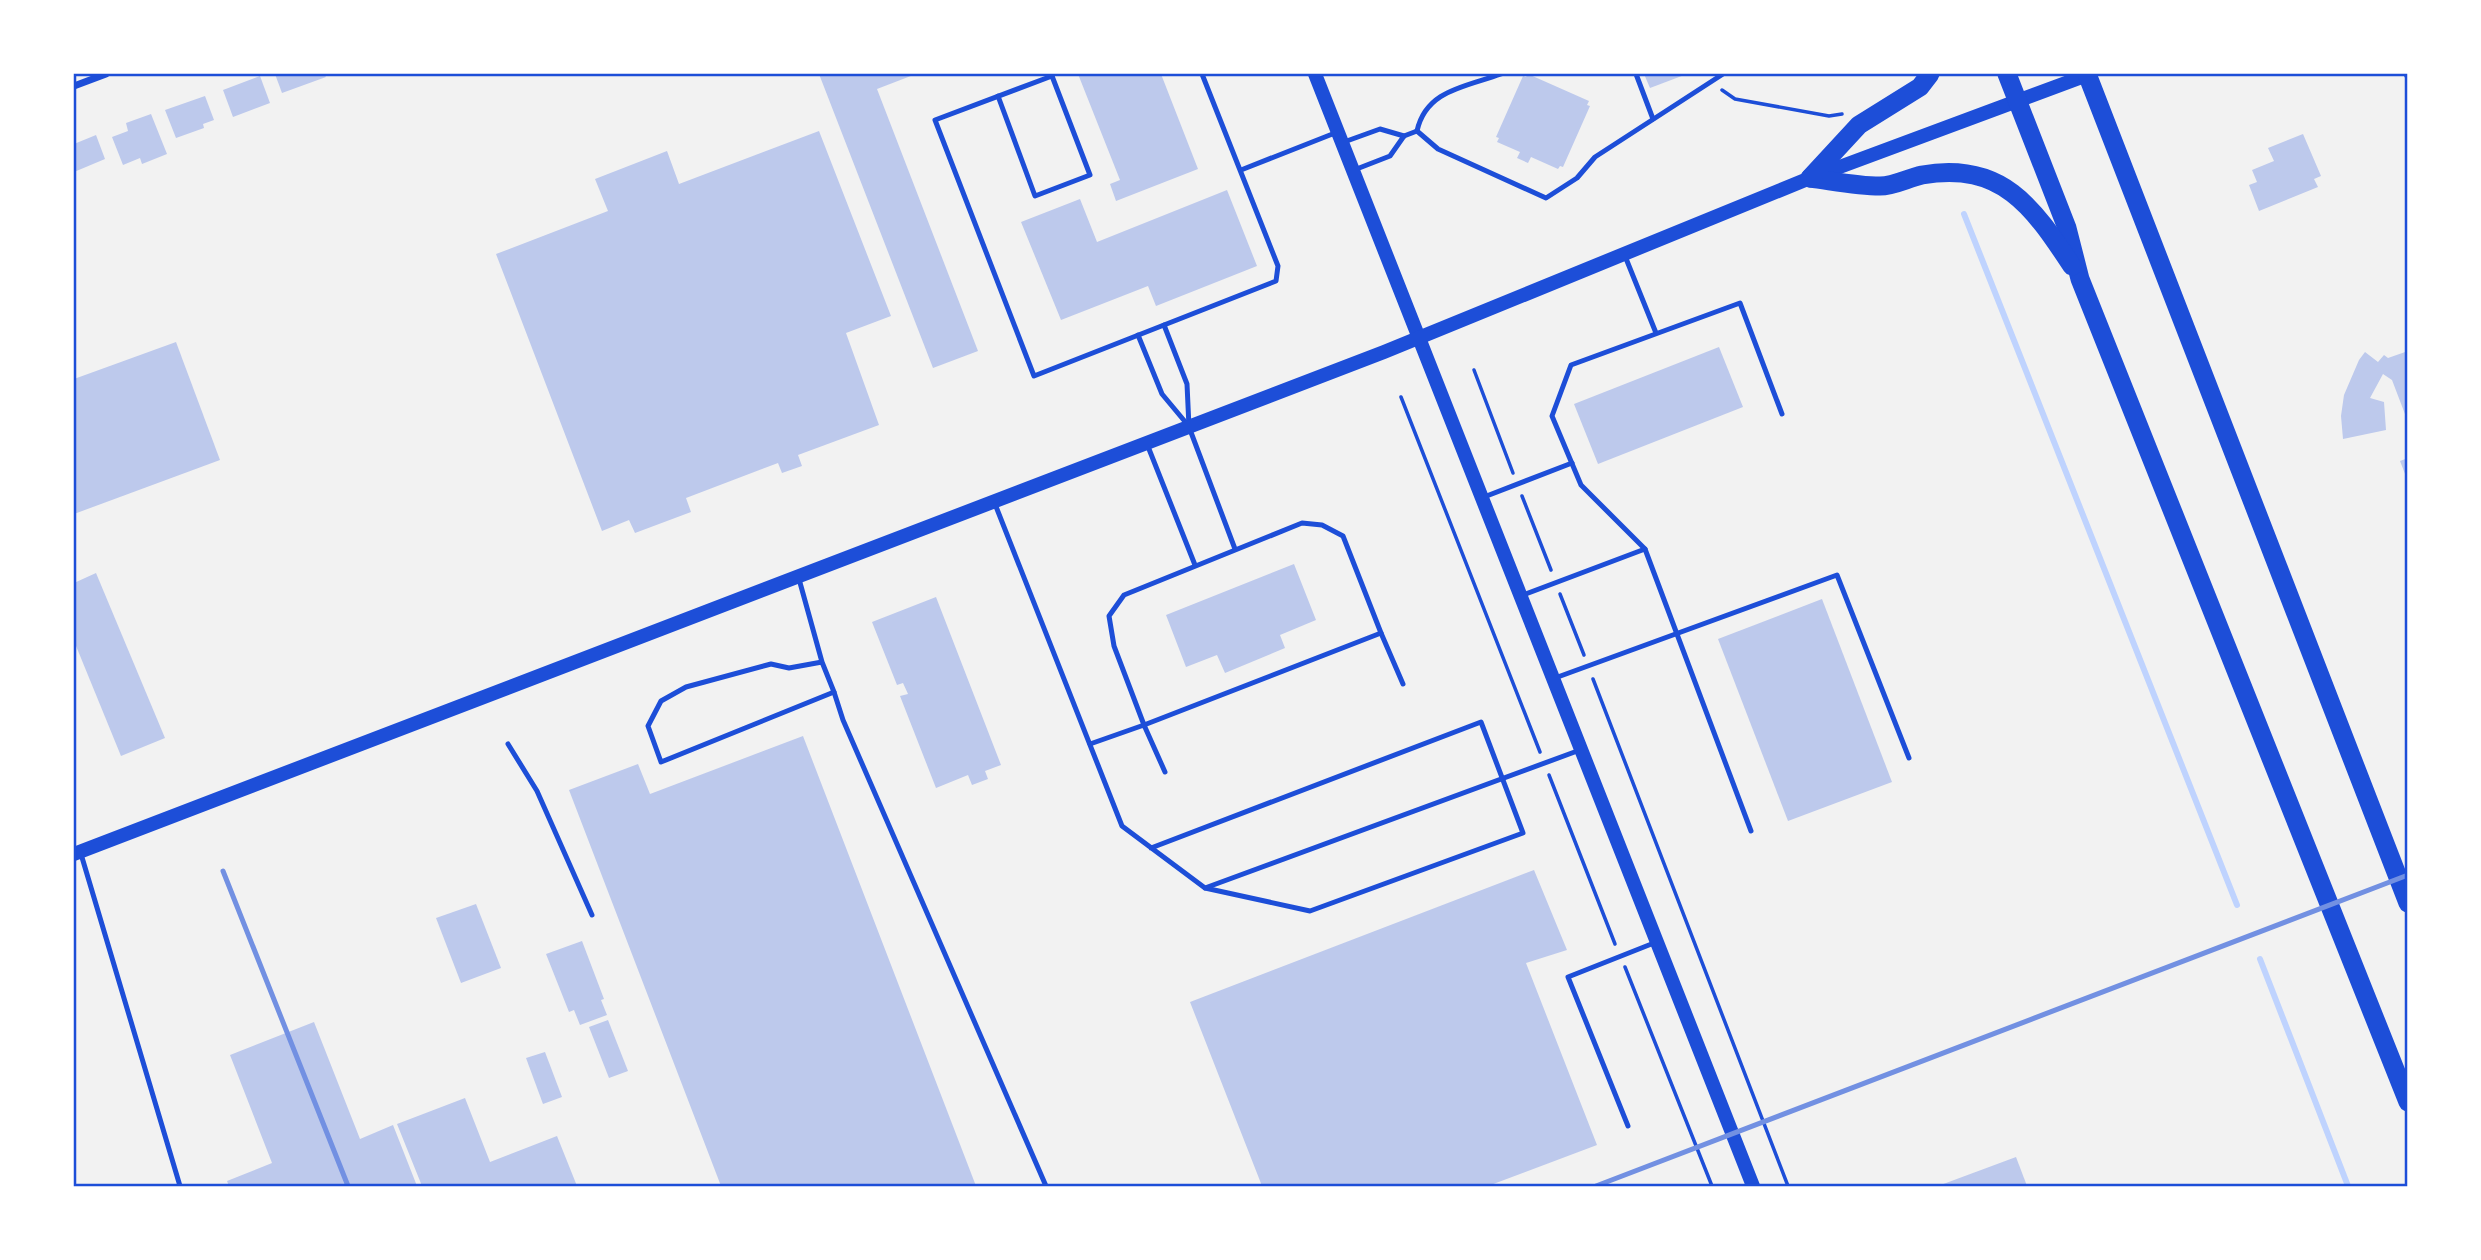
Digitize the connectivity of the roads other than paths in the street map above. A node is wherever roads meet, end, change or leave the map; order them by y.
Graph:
1 (106, 74) edge
2 (1202, 74) edge
3 (1315, 74) edge
4 (1501, 74) edge
5 (1636, 74) edge
6 (1723, 74) edge
7 (1930, 74) edge
8 (2007, 74) edge
9 (2088, 74) edge
10 (1052, 75) edge
11 (74, 86) edge
12 (998, 96) junction
13 (2016, 99) junction
14 (1653, 119) junction
15 (1417, 131) junction
16 (1404, 136) junction
17 (1340, 137) junction
18 (1241, 170) junction
19 (1354, 170) junction
20 (1810, 178) junction
21 (1625, 256) junction
22 (2080, 279) junction
23 (1164, 325) junction
24 (1656, 333) junction
25 (1138, 335) junction
26 (1418, 338) junction
27 (1782, 414) dead end
28 (1189, 427) junction
29 (1147, 443) junction
30 (1572, 463) junction
31 (1482, 497) junction
32 (994, 501) junction
33 (1235, 549) junction
34 (1645, 549) junction
35 (1195, 565) junction
36 (799, 576) junction
37 (1522, 596) junction
38 (1381, 633) junction
39 (1675, 634) junction
40 (822, 662) junction
41 (1555, 678) junction
42 (1403, 684) dead end
43 (834, 691) junction
44 (1144, 725) junction
45 (508, 744) dead end
46 (1090, 744) junction
47 (1583, 749) junction
48 (1909, 758) dead end
49 (1165, 772) dead end
50 (1504, 778) junction
51 (1751, 831) dead end
52 (1151, 848) junction
53 (77, 852) edge
54 (1205, 888) junction
55 (2407, 904) edge
56 (592, 915) dead end
57 (1657, 942) junction
58 (2407, 1102) edge
59 (1628, 1126) dead end
60 (180, 1186) edge
61 (1046, 1186) edge
62 (1753, 1186) edge

1 - 11 street
2 - 18 lane
3 - 17 main road
4 - 15 lane
5 - 14 lane
6 - 14 lane
7 - 20 highway
8 - 13 highway
9 - 13 main road
9 - 55 highway
10 - 12 lane
10 - 12 lane
12 - 25 lane
13 - 20 main road
13 - 22 highway
14 - 15 lane
15 - 16 lane
16 - 17 lane
16 - 19 lane
17 - 18 lane
17 - 19 main road
18 - 23 lane
19 - 26 main road
20 - 21 main road
20 - 22 highway
21 - 24 lane
21 - 26 main road
22 - 58 highway
23 - 25 lane
23 - 28 lane
24 - 27 lane
24 - 30 lane
25 - 28 lane
26 - 28 main road
26 - 31 main road
28 - 29 main road
28 - 33 lane
29 - 32 main road
29 - 35 lane
30 - 31 lane
30 - 34 lane
31 - 37 main road
32 - 36 main road
32 - 46 lane
33 - 35 lane
33 - 38 lane
34 - 37 lane
34 - 39 lane
35 - 44 lane
36 - 40 lane
36 - 53 main road
37 - 41 main road
38 - 42 lane
38 - 44 lane
39 - 41 lane
39 - 48 lane
39 - 51 lane
40 - 43 lane
40 - 43 lane
41 - 47 main road
43 - 61 lane
44 - 46 lane
44 - 49 lane
45 - 56 lane
46 - 52 lane
47 - 50 lane
47 - 57 main road
50 - 52 lane
50 - 54 lane
50 - 54 lane
52 - 54 lane
53 - 60 lane
57 - 59 lane
57 - 62 main road

